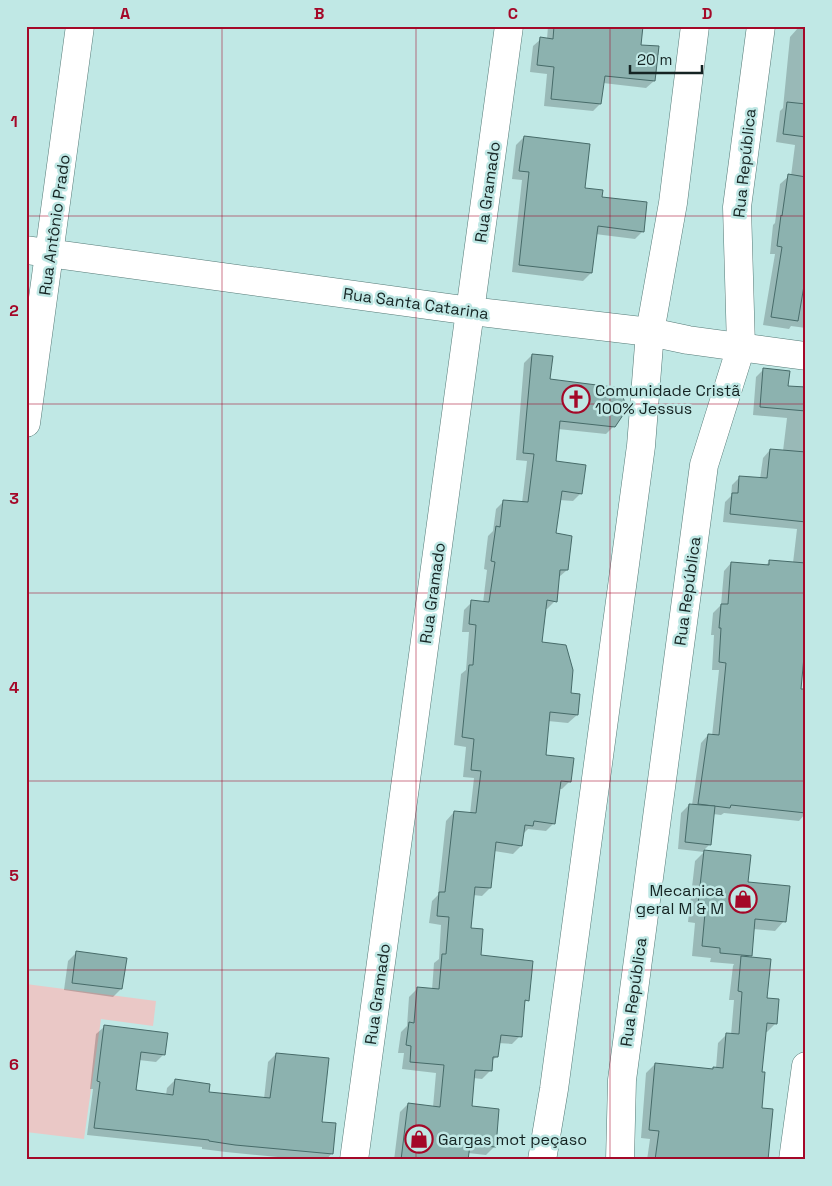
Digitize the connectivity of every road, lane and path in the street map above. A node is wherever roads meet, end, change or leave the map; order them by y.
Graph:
1 (80, 26) edge
2 (509, 26) edge
3 (695, 26) edge
4 (761, 26) edge
5 (38, 252) edge
6 (471, 310) junction
7 (650, 332) junction
8 (741, 347) junction
9 (806, 356) edge
10 (26, 423) edge
11 (806, 1066) edge
12 (354, 1160) edge
13 (542, 1160) edge
14 (620, 1160) edge
15 (793, 1160) edge

1 - 5 street, Rua Antônio Prado
2 - 6 street, Rua Gramado
3 - 7 street
4 - 8 street, Rua República
5 - 6 street, Rua Santa Catarina
5 - 10 street, Rua Antônio Prado
6 - 7 street, Rua Santa Catarina
6 - 12 street, Rua Gramado
7 - 8 street, Rua Santa Catarina
7 - 13 street
8 - 9 street, Rua Santa Catarina
8 - 14 street, Rua República
11 - 15 street

